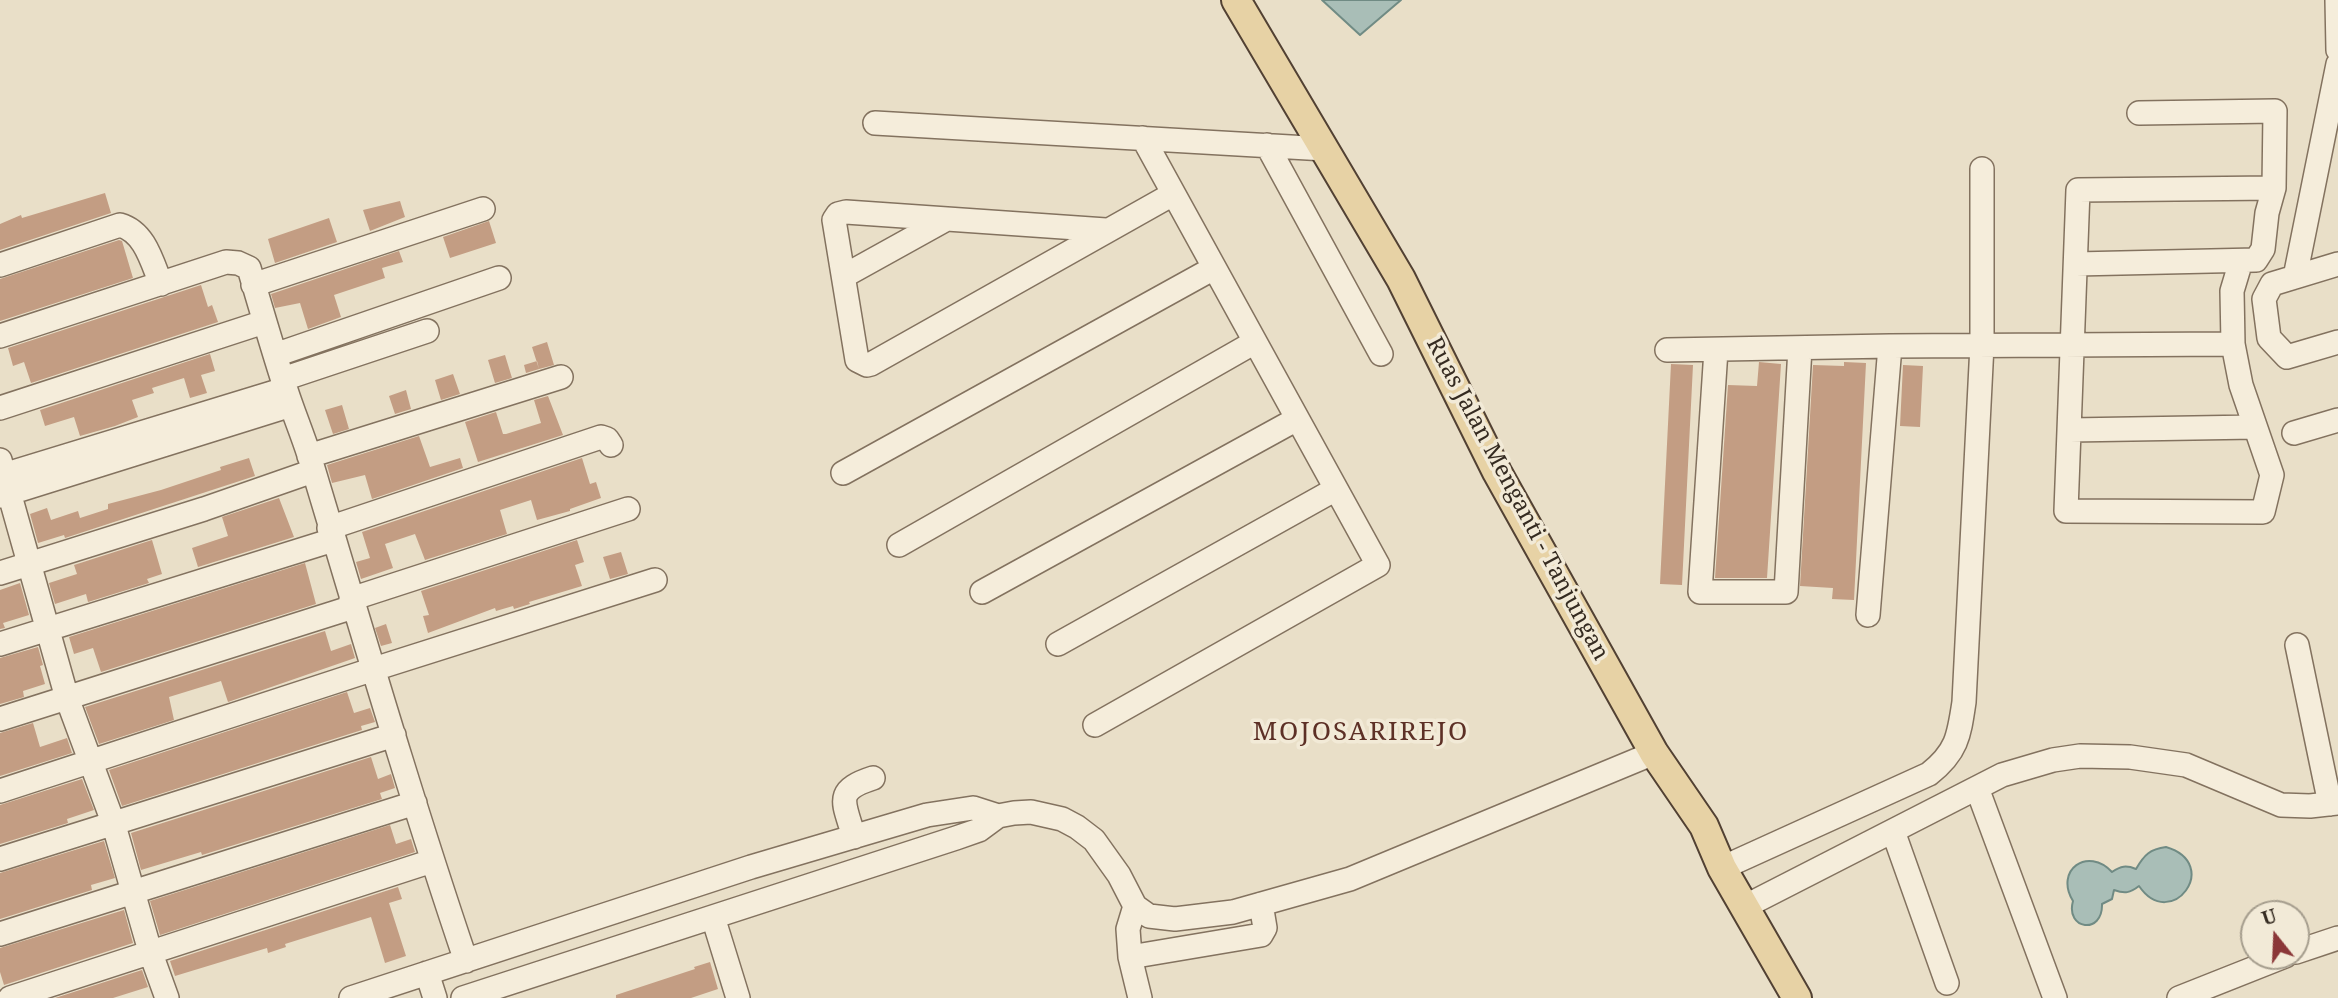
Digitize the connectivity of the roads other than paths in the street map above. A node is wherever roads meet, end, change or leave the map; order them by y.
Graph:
1 (1236, 0) edge
2 (2337, 0) edge
3 (2338, 50) edge
4 (2338, 64) edge
5 (2139, 113) dead end
6 (875, 123) dead end
7 (1143, 138) junction
8 (1267, 145) junction
9 (1325, 149) junction
10 (1982, 169) dead end
11 (2338, 175) edge
12 (2316, 182) junction
13 (2274, 188) junction
14 (1173, 194) junction
15 (483, 209) dead end
16 (945, 220) junction
17 (1106, 230) junction
18 (2241, 261) junction
19 (2076, 264) junction
20 (2338, 264) edge
21 (0, 265) edge
22 (1214, 268) junction
23 (844, 276) junction
24 (2295, 277) junction
25 (499, 278) dead end
26 (161, 284) junction
27 (254, 285) junction
28 (264, 323) junction
29 (426, 331) dead end
30 (0, 336) edge
31 (1255, 342) junction
32 (2338, 342) edge
33 (2233, 344) junction
34 (1982, 345) junction
35 (2074, 345) junction
36 (1890, 346) junction
37 (1800, 348) junction
38 (1667, 350) dead end
39 (1716, 350) junction
40 (1381, 354) dead end
41 (275, 355) junction
42 (561, 377) dead end
43 (287, 391) junction
44 (0, 408) edge
45 (1297, 419) junction
46 (2338, 420) edge
47 (2255, 427) junction
48 (2070, 430) junction
49 (2294, 433) dead end
50 (611, 445) dead end
51 (311, 464) junction
52 (844, 473) dead end
53 (3, 480) edge
54 (1336, 489) junction
55 (628, 509) dead end
56 (331, 534) junction
57 (899, 545) dead end
58 (30, 563) junction
59 (0, 573) edge
60 (655, 580) dead end
61 (982, 592) dead end
62 (352, 603) junction
63 (1868, 615) dead end
64 (48, 629) junction
65 (0, 644) edge
66 (1058, 644) dead end
67 (2297, 645) dead end
68 (374, 668) junction
69 (67, 698) junction
70 (0, 719) edge
71 (1095, 725) dead end
72 (394, 735) junction
73 (1654, 753) junction
74 (91, 762) junction
75 (873, 778) dead end
76 (1977, 788) junction
77 (0, 791) edge
78 (415, 803) junction
79 (2334, 804) edge
80 (998, 816) junction
81 (113, 822) junction
82 (1893, 831) junction
83 (854, 837) junction
84 (0, 859) edge
85 (432, 862) junction
86 (1722, 868) junction
87 (682, 891) junction
88 (133, 892) junction
89 (1261, 904) junction
90 (1135, 906) junction
91 (1744, 907) junction
92 (702, 920) junction
93 (0, 934) edge
94 (2338, 938) edge
95 (2310, 947) edge
96 (150, 951) junction
97 (1130, 957) junction
98 (466, 961) junction
99 (2250, 970) edge
100 (427, 973) junction
101 (1947, 983) dead end
102 (10, 998) edge
103 (167, 998) edge
104 (351, 998) edge
105 (435, 998) edge
106 (463, 998) edge
107 (737, 998) edge
108 (1140, 998) edge
109 (1797, 998) edge
110 (2055, 998) edge
111 (2179, 998) edge

1 - 9 main road, Ruas Jalan Menganti - Tanjungan
2 - 3 street
4 - 12 street
5 - 13 street
6 - 7 street
7 - 8 street
7 - 14 street
8 - 9 street
8 - 40 street
9 - 73 main road, Ruas Jalan Menganti - Tanjungan
10 - 34 street
11 - 12 street
12 - 24 street
13 - 18 street
13 - 19 street
14 - 17 street
14 - 22 street
15 - 27 street
16 - 17 street
16 - 23 street
16 - 23 street
17 - 23 street
18 - 19 street
18 - 33 street
19 - 35 street
20 - 24 street
21 - 26 street
22 - 31 street
22 - 52 street
24 - 32 street
25 - 41 street
26 - 27 street
26 - 30 street
27 - 28 street
28 - 41 street
28 - 44 street
29 - 43 street
31 - 45 street
31 - 57 street
33 - 35 street
33 - 47 street
34 - 35 street
34 - 36 street
34 - 86 street
35 - 48 street
36 - 37 street
36 - 63 street
37 - 39 street
37 - 39 street
38 - 39 street
41 - 43 street
42 - 51 street
43 - 51 street
43 - 53 street
45 - 54 street
45 - 61 street
46 - 49 street
47 - 48 street
47 - 48 street
50 - 56 street
51 - 56 street
51 - 58 street
53 - 58 street
54 - 66 street
54 - 71 street
55 - 62 street
56 - 62 street
56 - 64 street
58 - 59 street
58 - 64 street
60 - 68 street
62 - 68 street
62 - 69 street
64 - 65 street
64 - 69 street
67 - 79 street
68 - 72 street
68 - 74 street
69 - 70 street
69 - 74 street
72 - 78 street
72 - 81 street
73 - 86 main road, Ruas Jalan Menganti - Tanjungan
73 - 89 street
74 - 77 street
74 - 81 street
75 - 83 street
76 - 79 street
76 - 82 street
76 - 110 street
78 - 85 street
78 - 88 street
80 - 83 street
80 - 90 street
80 - 92 street
81 - 84 street
81 - 88 street
82 - 91 street
82 - 101 street
83 - 87 street
85 - 96 street
85 - 98 street
86 - 91 main road, Ruas Jalan Menganti - Tanjungan
87 - 92 street
87 - 98 street
88 - 93 street
88 - 96 street
89 - 90 street
89 - 97 street
90 - 97 street
91 - 109 main road, Ruas Jalan Menganti - Tanjungan
92 - 106 street
92 - 107 street
94 - 95 street
96 - 102 street
96 - 103 street
97 - 108 street
98 - 100 street
99 - 111 street
100 - 104 street
100 - 105 street

